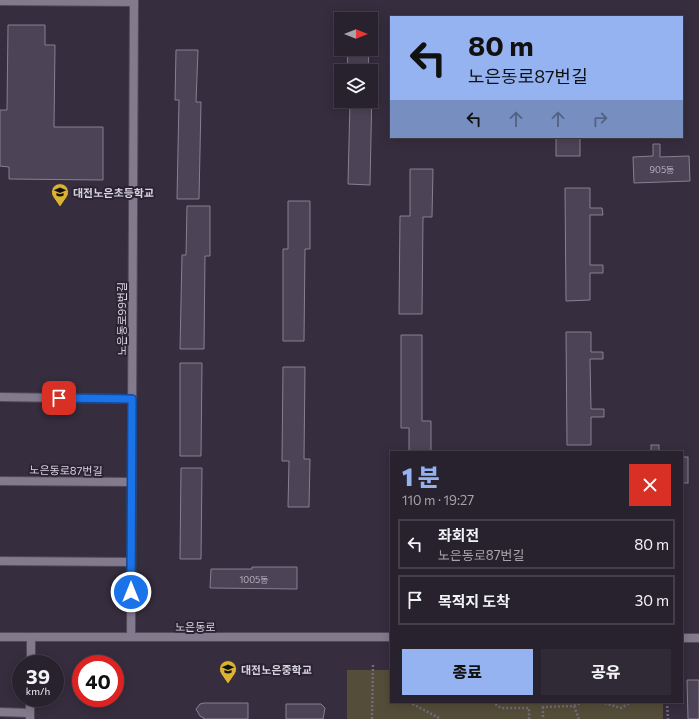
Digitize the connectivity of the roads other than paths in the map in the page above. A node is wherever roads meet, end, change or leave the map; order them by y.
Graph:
1 (0, 1) edge
2 (134, 1) edge
3 (0, 397) edge
4 (132, 399) junction
5 (0, 481) edge
6 (132, 482) junction
7 (0, 561) edge
8 (131, 562) junction
9 (0, 637) edge
10 (31, 637) junction
11 (131, 637) junction
12 (390, 637) edge
13 (683, 638) edge
14 (699, 638) edge
15 (31, 655) edge
16 (0, 712) edge
17 (30, 716) edge

1 - 2 street
2 - 4 street, 노은동로99번길
3 - 4 street
4 - 6 street, 노은동로99번길
5 - 6 street, 노은동로87번길
6 - 8 street, 노은동로99번길
7 - 8 street
8 - 11 street, 노은동로99번길
9 - 10 street, 노은동로
10 - 11 street, 노은동로
10 - 15 street
11 - 12 street, 노은동로
13 - 14 street
16 - 17 street

